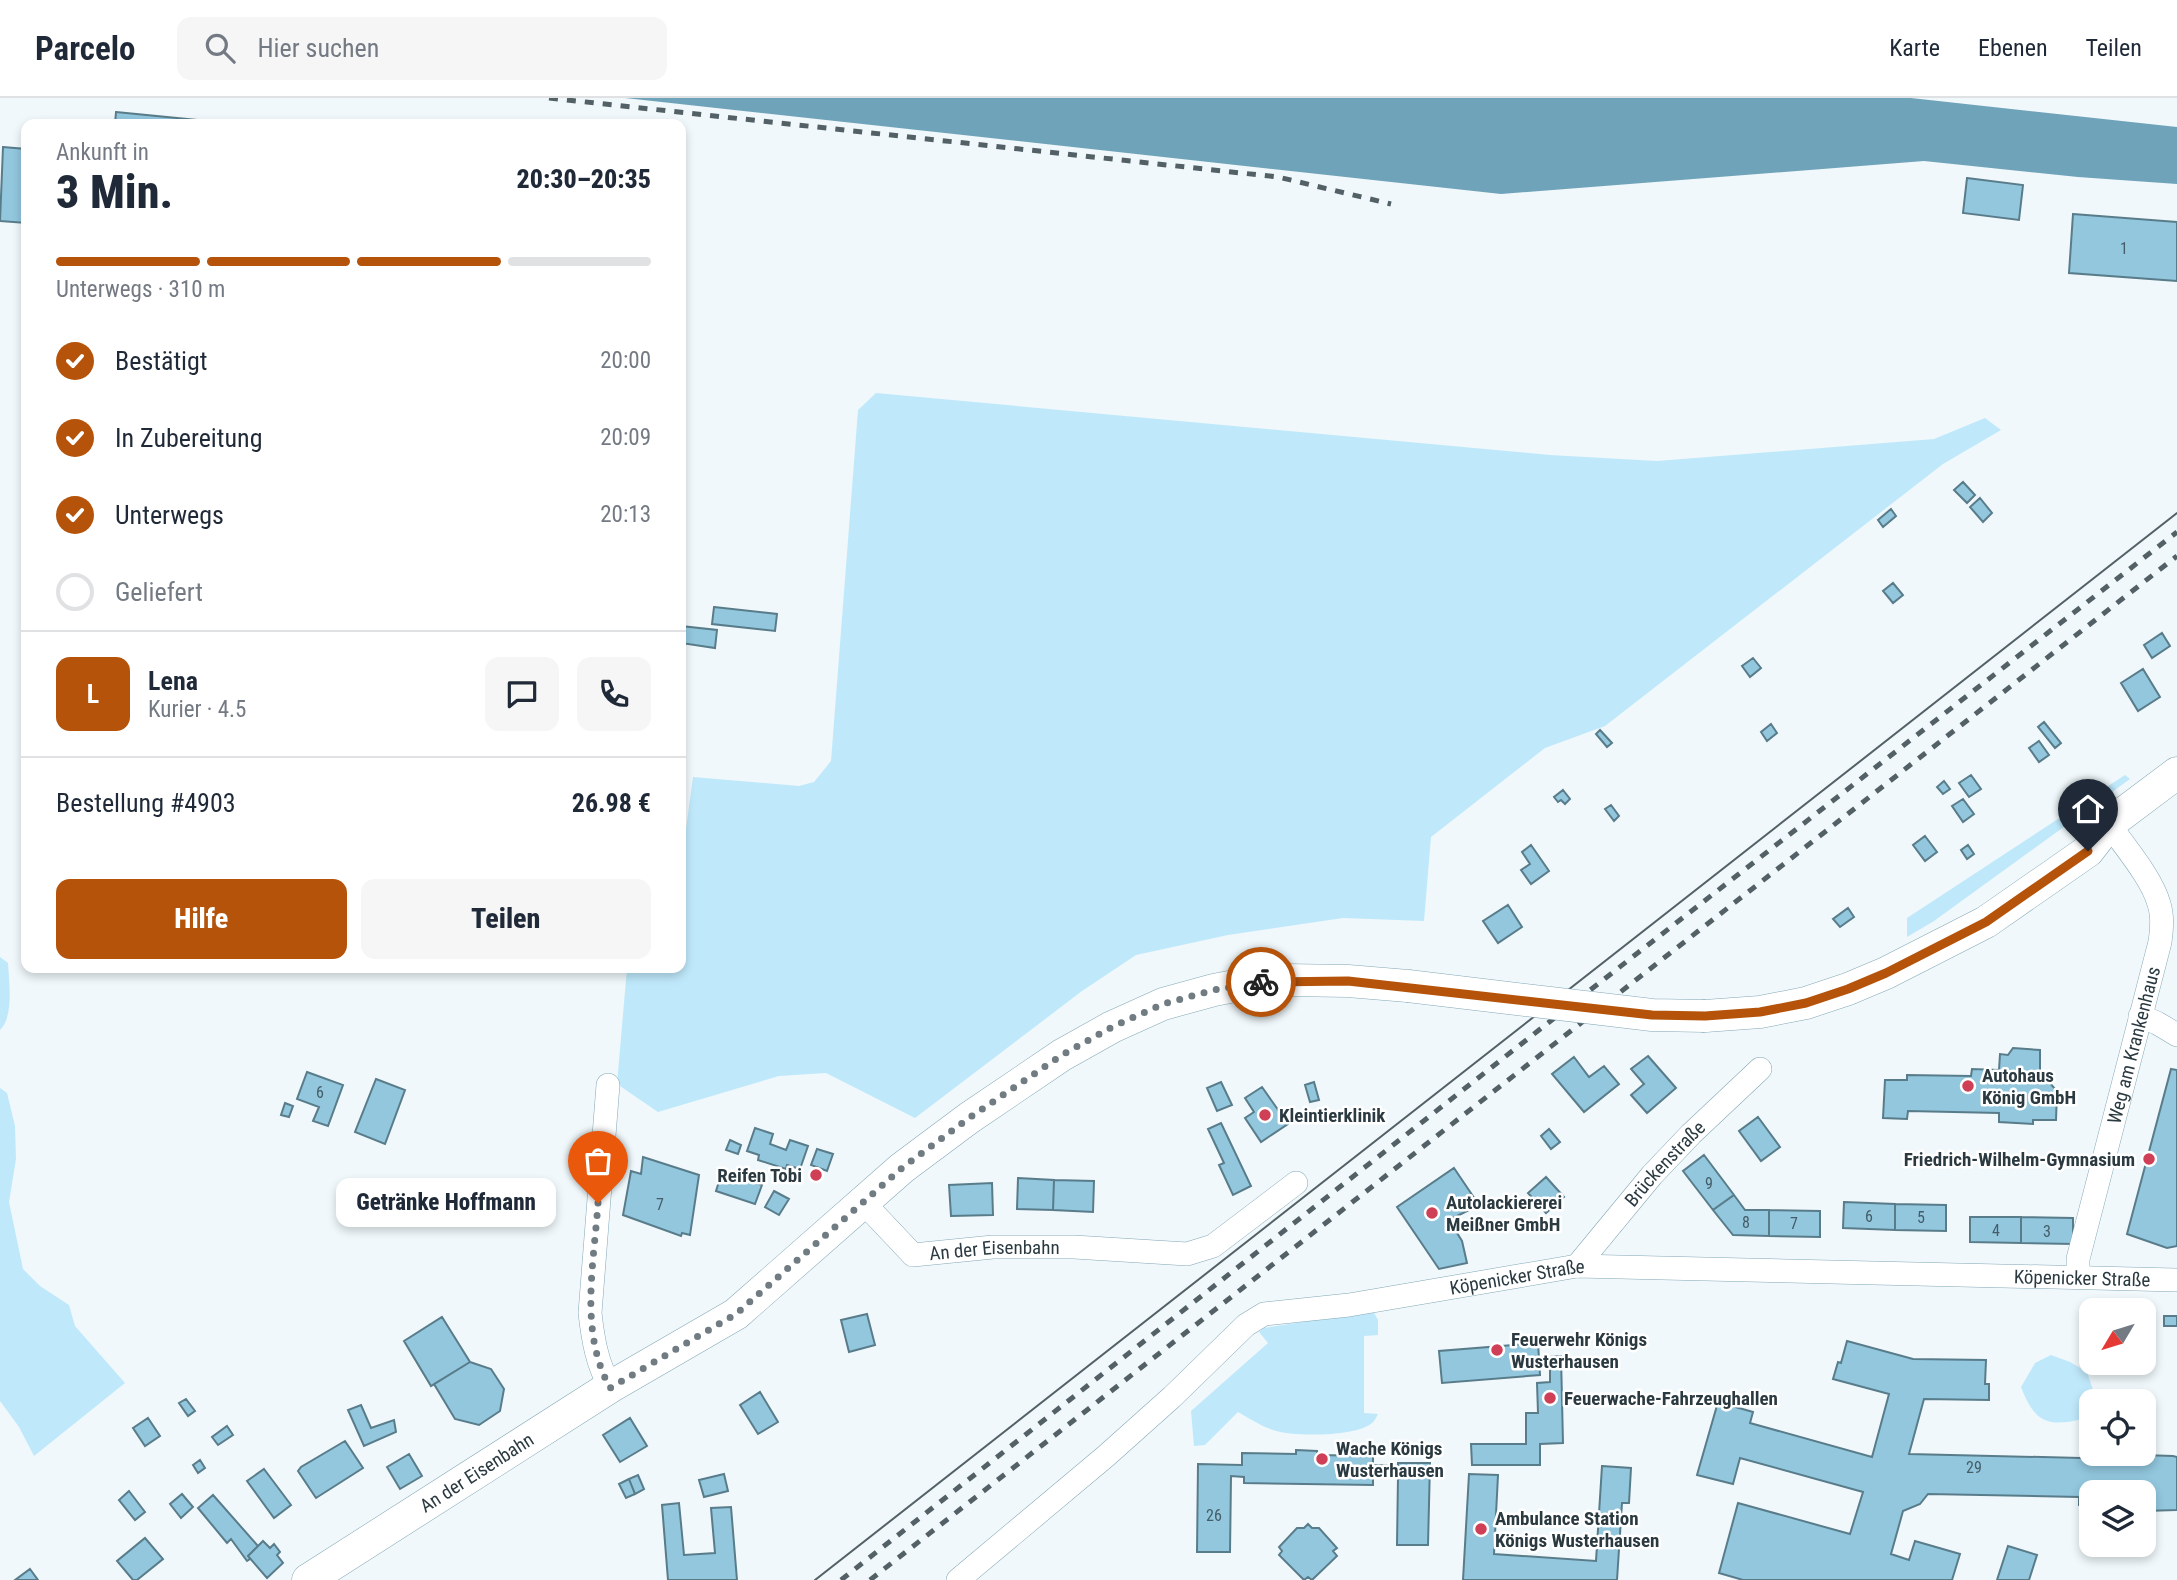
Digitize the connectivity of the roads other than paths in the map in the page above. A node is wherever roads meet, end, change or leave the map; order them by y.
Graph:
1 (2177, 773) edge
2 (2109, 824) junction
3 (2140, 1016) junction
4 (2177, 1035) edge
5 (1760, 1069) dead end
6 (608, 1085) dead end
7 (1296, 1183) dead end
8 (862, 1201) junction
9 (1577, 1266) junction
10 (2078, 1276) junction
11 (2177, 1280) edge
12 (610, 1388) junction
13 (308, 1580) edge
14 (958, 1580) edge

1 - 2 main road
2 - 3 street, Weg am Krankenhaus
2 - 8 main road, bridge
3 - 4 street
3 - 10 street, Weg am Krankenhaus
5 - 9 street, Brückenstraße
6 - 12 street
7 - 8 street, An der Eisenbahn
8 - 12 main road, An der Eisenbahn
9 - 10 street, Köpenicker Straße
9 - 14 street, Köpenicker Straße
10 - 11 street, Köpenicker Straße
12 - 13 main road, An der Eisenbahn

